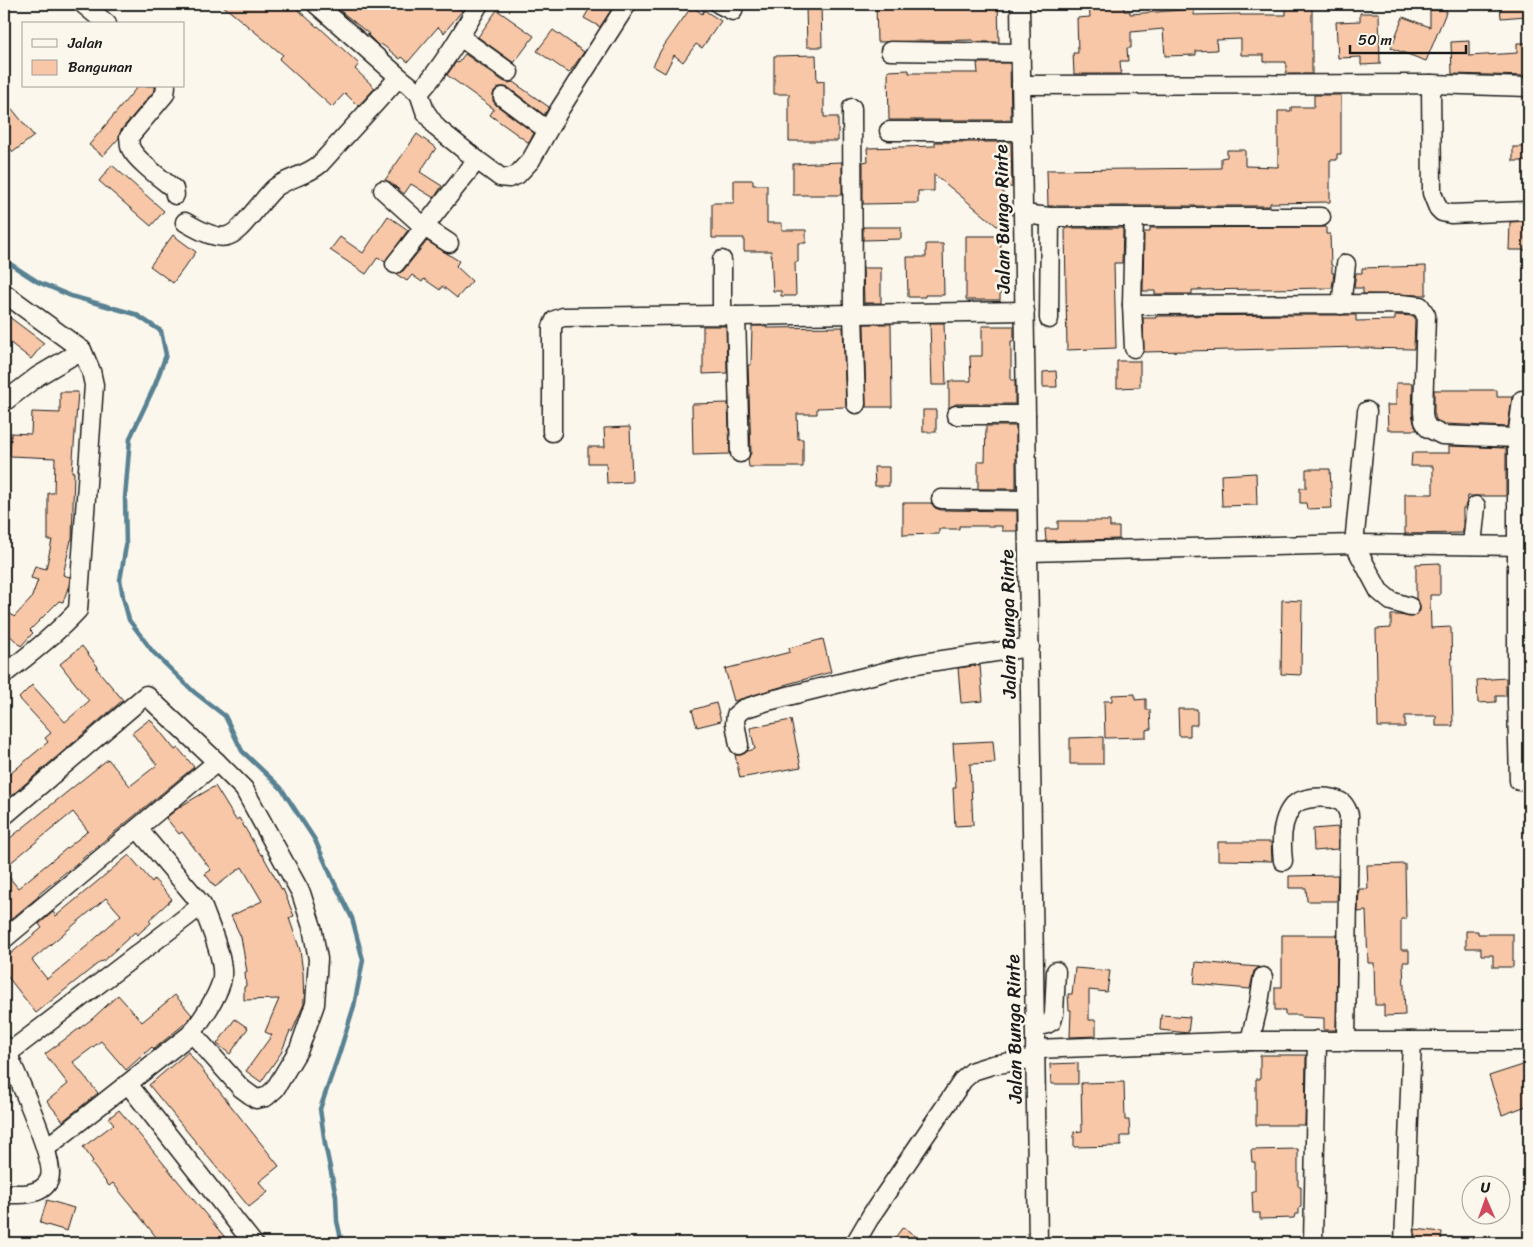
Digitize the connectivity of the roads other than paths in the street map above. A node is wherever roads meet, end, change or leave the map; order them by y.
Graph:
1 (82, 4) edge
2 (316, 4) edge
3 (479, 4) edge
4 (627, 4) edge
5 (1020, 4) edge
6 (104, 22) edge
7 (460, 37) junction
8 (890, 51) dead end
9 (1021, 52) junction
10 (509, 72) dead end
11 (399, 77) junction
12 (1431, 84) junction
13 (1021, 85) junction
14 (1529, 87) edge
15 (166, 88) edge
16 (419, 93) junction
17 (503, 97) dead end
18 (852, 108) dead end
19 (547, 130) junction
20 (889, 131) dead end
21 (1022, 131) junction
22 (477, 160) junction
23 (383, 190) dead end
24 (175, 195) dead end
25 (1526, 211) dead end
26 (1023, 214) junction
27 (1050, 217) junction
28 (1134, 217) junction
29 (1322, 217) dead end
30 (185, 222) dead end
31 (423, 226) junction
32 (449, 242) dead end
33 (722, 260) dead end
34 (395, 264) dead end
35 (1346, 264) dead end
36 (4, 293) edge
37 (1340, 305) junction
38 (1132, 306) junction
39 (1025, 311) junction
40 (853, 314) junction
41 (729, 316) junction
42 (1049, 319) dead end
43 (1134, 348) dead end
44 (82, 350) junction
45 (1522, 400) dead end
46 (4, 402) edge
47 (856, 404) dead end
48 (1367, 411) dead end
49 (956, 415) dead end
50 (1026, 415) junction
51 (552, 432) dead end
52 (1517, 438) junction
53 (740, 453) dead end
54 (1523, 465) edge
55 (941, 499) dead end
56 (1027, 500) junction
57 (1476, 506) dead end
58 (1354, 544) junction
59 (1472, 545) junction
60 (1523, 546) edge
61 (1028, 552) junction
62 (1410, 606) dead end
63 (1523, 620) edge
64 (1030, 647) junction
65 (4, 674) edge
66 (1523, 704) edge
67 (739, 745) dead end
68 (217, 762) junction
69 (1519, 781) dead end
70 (4, 816) edge
71 (138, 829) junction
72 (1282, 861) dead end
73 (202, 905) junction
74 (4, 939) edge
75 (1056, 970) dead end
76 (1263, 977) dead end
77 (1035, 1027) junction
78 (192, 1033) junction
79 (1317, 1040) junction
80 (1250, 1041) junction
81 (1412, 1041) junction
82 (1529, 1041) edge
83 (1346, 1042) junction
84 (5, 1050) edge
85 (1035, 1053) junction
86 (128, 1084) junction
87 (46, 1148) junction
88 (4, 1193) edge
89 (252, 1243) edge
90 (855, 1243) edge
91 (1038, 1243) edge
92 (1313, 1243) edge
93 (1404, 1243) edge

1 - 6 street
2 - 11 street
3 - 7 street
4 - 19 street
5 - 9 street, Jalan Bunga Rinte
7 - 10 street
7 - 16 street
8 - 9 street
9 - 13 street, Jalan Bunga Rinte
11 - 16 street
11 - 30 street
12 - 13 street
12 - 14 street
12 - 25 street
13 - 21 street, Jalan Bunga Rinte
15 - 24 street
16 - 22 street
17 - 19 street
18 - 40 street
19 - 22 street
20 - 21 street
21 - 26 street, Jalan Bunga Rinte
22 - 31 street
23 - 31 street
26 - 27 street
26 - 39 street, Jalan Bunga Rinte
27 - 28 street
27 - 42 street
28 - 29 street
28 - 38 street
31 - 32 street
31 - 34 street
33 - 41 street
35 - 37 street
36 - 44 street
37 - 38 street
37 - 52 street
38 - 43 street
39 - 40 street
39 - 50 street, Jalan Bunga Rinte
40 - 41 street
40 - 47 street
41 - 51 street
41 - 53 street
44 - 46 street
44 - 65 street
45 - 52 street
48 - 58 street
49 - 50 street
50 - 56 street, Jalan Bunga Rinte
52 - 54 street
54 - 60 street
55 - 56 street
56 - 61 street, Jalan Bunga Rinte
57 - 59 street
58 - 59 street
58 - 61 street
58 - 62 street
59 - 60 street
60 - 63 street
61 - 64 street, Jalan Bunga Rinte
63 - 66 street
64 - 67 street
64 - 77 street, Jalan Bunga Rinte
66 - 69 street
68 - 70 street
68 - 71 street
68 - 78 street
71 - 73 street
71 - 74 street
72 - 83 street
73 - 78 street
73 - 84 street
75 - 77 street
76 - 80 street
77 - 85 street, Jalan Bunga Rinte
78 - 86 street
79 - 80 street
79 - 83 street
79 - 92 street
80 - 85 street
81 - 82 street
81 - 83 street
81 - 93 street
84 - 87 street
85 - 90 street
85 - 91 street, Jalan Bunga Rinte
86 - 87 street
86 - 89 street
87 - 88 street

